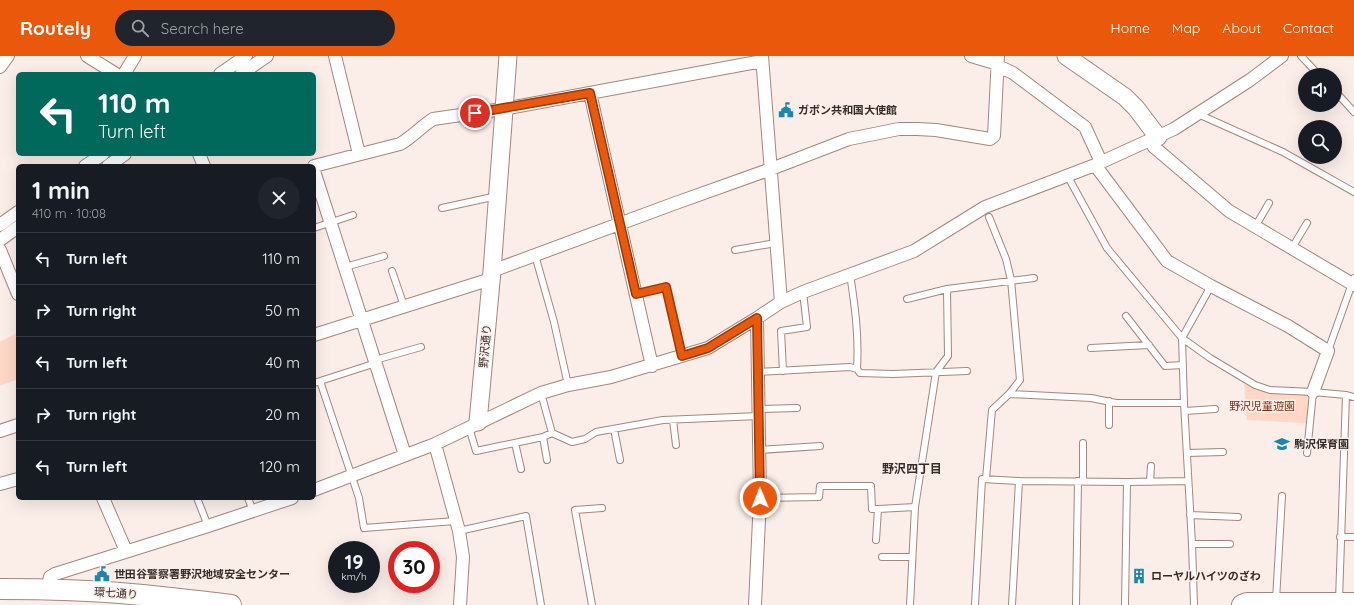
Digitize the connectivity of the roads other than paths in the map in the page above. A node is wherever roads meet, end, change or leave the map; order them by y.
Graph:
1 (8, 56) edge
2 (87, 56) edge
3 (135, 56) edge
4 (246, 56) edge
5 (267, 56) edge
6 (336, 56) edge
7 (508, 56) edge
8 (971, 56) edge
9 (1282, 56) edge
10 (1301, 56) edge
11 (1071, 57) edge
12 (762, 59) edge
13 (998, 60) edge
14 (0, 67) edge
15 (1312, 68) edge
16 (113, 72) edge
17 (125, 72) edge
18 (223, 72) edge
19 (244, 72) edge
20 (590, 93) junction
21 (1342, 98) edge
22 (1353, 108) edge
23 (503, 109) junction
24 (1198, 114) junction
25 (1154, 139) junction
26 (359, 154) junction
27 (100, 156) edge
28 (122, 156) edge
29 (88, 164) edge
30 (111, 164) edge
31 (1098, 164) junction
32 (316, 165) edge
33 (771, 169) junction
34 (1067, 175) junction
35 (316, 177) edge
36 (1354, 192) edge
37 (497, 196) junction
38 (1269, 203) dead end
39 (442, 208) dead end
40 (16, 213) edge
41 (353, 215) dead end
42 (989, 217) dead end
43 (331, 222) junction
44 (1307, 223) dead end
45 (0, 224) edge
46 (619, 224) junction
47 (316, 227) edge
48 (1256, 227) junction
49 (16, 228) edge
50 (0, 240) edge
51 (776, 243) junction
52 (1292, 248) junction
53 (0, 250) edge
54 (735, 250) dead end
55 (535, 255) junction
56 (384, 256) dead end
57 (345, 268) junction
58 (392, 271) dead end
59 (850, 274) junction
60 (492, 275) junction
61 (1034, 278) dead end
62 (1011, 280) junction
63 (1353, 282) edge
64 (1211, 286) junction
65 (16, 288) edge
66 (947, 289) junction
67 (803, 292) junction
68 (636, 294) junction
69 (906, 299) dead end
70 (781, 302) junction
71 (404, 306) junction
72 (1126, 316) dead end
73 (757, 318) junction
74 (362, 319) junction
75 (316, 333) edge
76 (1182, 338) junction
77 (1148, 345) junction
78 (421, 347) dead end
79 (1091, 348) dead end
80 (1328, 351) junction
81 (682, 356) junction
82 (375, 361) junction
83 (1183, 365) junction
84 (652, 366) junction
85 (856, 369) junction
86 (783, 370) junction
87 (967, 371) dead end
88 (758, 372) junction
89 (936, 372) junction
90 (317, 382) edge
91 (568, 385) junction
92 (1313, 392) junction
93 (541, 394) junction
94 (1009, 394) junction
95 (1346, 395) junction
96 (1354, 396) edge
97 (1109, 401) junction
98 (1184, 403) junction
99 (797, 408) dead end
100 (1214, 409) dead end
101 (1185, 411) junction
102 (759, 413) junction
103 (673, 420) junction
104 (474, 424) junction
105 (1109, 425) dead end
106 (16, 426) edge
107 (614, 429) junction
108 (0, 431) edge
109 (552, 433) junction
110 (543, 437) junction
111 (515, 443) junction
112 (1083, 443) dead end
113 (435, 444) junction
114 (676, 445) dead end
115 (820, 446) dead end
116 (760, 450) junction
117 (1223, 452) dead end
118 (1187, 453) junction
119 (1308, 453) dead end
120 (405, 455) junction
121 (548, 460) dead end
122 (620, 460) dead end
123 (1151, 466) dead end
124 (521, 469) dead end
125 (351, 475) junction
126 (16, 479) edge
127 (986, 479) junction
128 (1019, 481) junction
129 (1080, 481) junction
130 (1188, 481) junction
131 (1127, 482) junction
132 (1150, 482) junction
133 (0, 484) edge
134 (316, 489) edge
135 (1282, 496) dead end
136 (760, 498) junction
137 (104, 500) edge
138 (198, 500) edge
139 (249, 500) edge
140 (286, 500) edge
141 (915, 507) junction
142 (602, 508) dead end
143 (878, 509) junction
144 (253, 511) junction
145 (1190, 515) junction
146 (1238, 517) dead end
147 (208, 526) junction
148 (457, 526) junction
149 (1340, 536) junction
150 (1354, 537) edge
151 (876, 540) dead end
152 (1192, 544) junction
153 (1230, 544) dead end
154 (126, 551) junction
155 (882, 557) dead end
156 (912, 557) junction
157 (0, 589) edge
158 (47, 589) junction
159 (1276, 603) junction
160 (1346, 603) edge
161 (231, 605) edge
162 (460, 605) edge
163 (541, 605) edge
164 (592, 605) edge
165 (755, 605) edge
166 (910, 605) edge
167 (975, 605) edge
168 (1012, 605) edge
169 (1076, 605) edge
170 (1125, 605) edge
171 (1194, 605) edge
172 (1242, 605) edge

1 - 14 street
2 - 16 street
3 - 17 street
4 - 18 street
5 - 19 street
6 - 26 street
7 - 23 street, 野沢通り
8 - 13 street
9 - 24 street
10 - 15 lane
11 - 25 street
12 - 20 street
12 - 33 street
13 - 31 street
13 - 33 street
20 - 23 street
20 - 46 street
21 - 22 lane
23 - 26 street
23 - 37 street, 野沢通り
24 - 25 street
24 - 36 lane
25 - 31 street
25 - 48 street
26 - 32 street
27 - 29 street
28 - 30 street
31 - 34 street
31 - 64 street
33 - 46 street
33 - 51 street
34 - 59 street
34 - 76 lane
35 - 43 street
37 - 39 lane
37 - 60 street, 野沢通り
38 - 48 lane
40 - 45 street
41 - 43 lane
42 - 62 lane
43 - 47 lane
43 - 57 street
44 - 52 lane
46 - 55 street
46 - 68 street
48 - 52 street
49 - 50 street
51 - 54 lane
51 - 70 street
52 - 63 street
53 - 65 street
55 - 60 street
55 - 91 lane
56 - 57 lane
57 - 74 street
58 - 71 lane
59 - 67 street
59 - 85 lane
60 - 71 street
60 - 104 street, 野沢通り
61 - 62 lane
62 - 66 lane
62 - 94 lane
63 - 80 lane
64 - 76 lane
64 - 80 street
66 - 69 lane
66 - 89 lane
67 - 70 street
67 - 86 lane
68 - 81 lane
68 - 84 street
70 - 73 street
71 - 74 street
72 - 77 lane
73 - 81 street
73 - 88 street
74 - 75 street
74 - 82 street
76 - 83 lane
76 - 92 lane
77 - 79 lane
77 - 83 lane
78 - 82 lane
80 - 92 street
81 - 84 street
82 - 90 lane
82 - 120 street
83 - 98 lane
84 - 91 street
85 - 86 lane
85 - 89 lane
86 - 88 lane
87 - 89 lane
88 - 102 street
89 - 141 lane
90 - 125 lane
91 - 93 street
92 - 95 lane
92 - 119 lane
93 - 104 street
93 - 109 lane
94 - 97 lane
94 - 127 lane
95 - 96 lane
95 - 149 lane
97 - 98 lane
97 - 105 lane
98 - 101 lane
99 - 102 lane
100 - 101 lane
101 - 118 lane
102 - 103 lane
102 - 116 street
103 - 107 lane
103 - 114 lane
104 - 111 lane
104 - 113 street
106 - 108 street
107 - 109 lane
107 - 122 lane
109 - 110 lane
110 - 111 lane
110 - 121 lane
111 - 124 lane
112 - 129 lane
113 - 120 street
113 - 148 street
115 - 116 lane
116 - 136 street
117 - 118 lane
118 - 130 lane
120 - 125 street
123 - 132 lane
125 - 134 street
125 - 148 lane
126 - 133 street
127 - 128 lane
127 - 167 lane
128 - 129 lane
128 - 168 lane
129 - 131 lane
129 - 169 lane
130 - 132 lane
130 - 145 lane
131 - 132 lane
131 - 170 lane
135 - 159 lane
136 - 143 lane
136 - 165 street
137 - 154 street
138 - 147 lane
139 - 144 lane
140 - 144 street
141 - 143 lane
141 - 156 lane
142 - 164 lane
143 - 151 lane
144 - 147 street
145 - 146 lane
145 - 152 lane
147 - 154 street
148 - 162 street
148 - 163 lane
149 - 150 lane
149 - 160 lane
152 - 153 lane
152 - 171 lane
154 - 158 street
155 - 156 lane
156 - 166 lane
157 - 158 main road, 環七通り
158 - 161 main road, 環七通り
159 - 160 main road
159 - 172 main road

